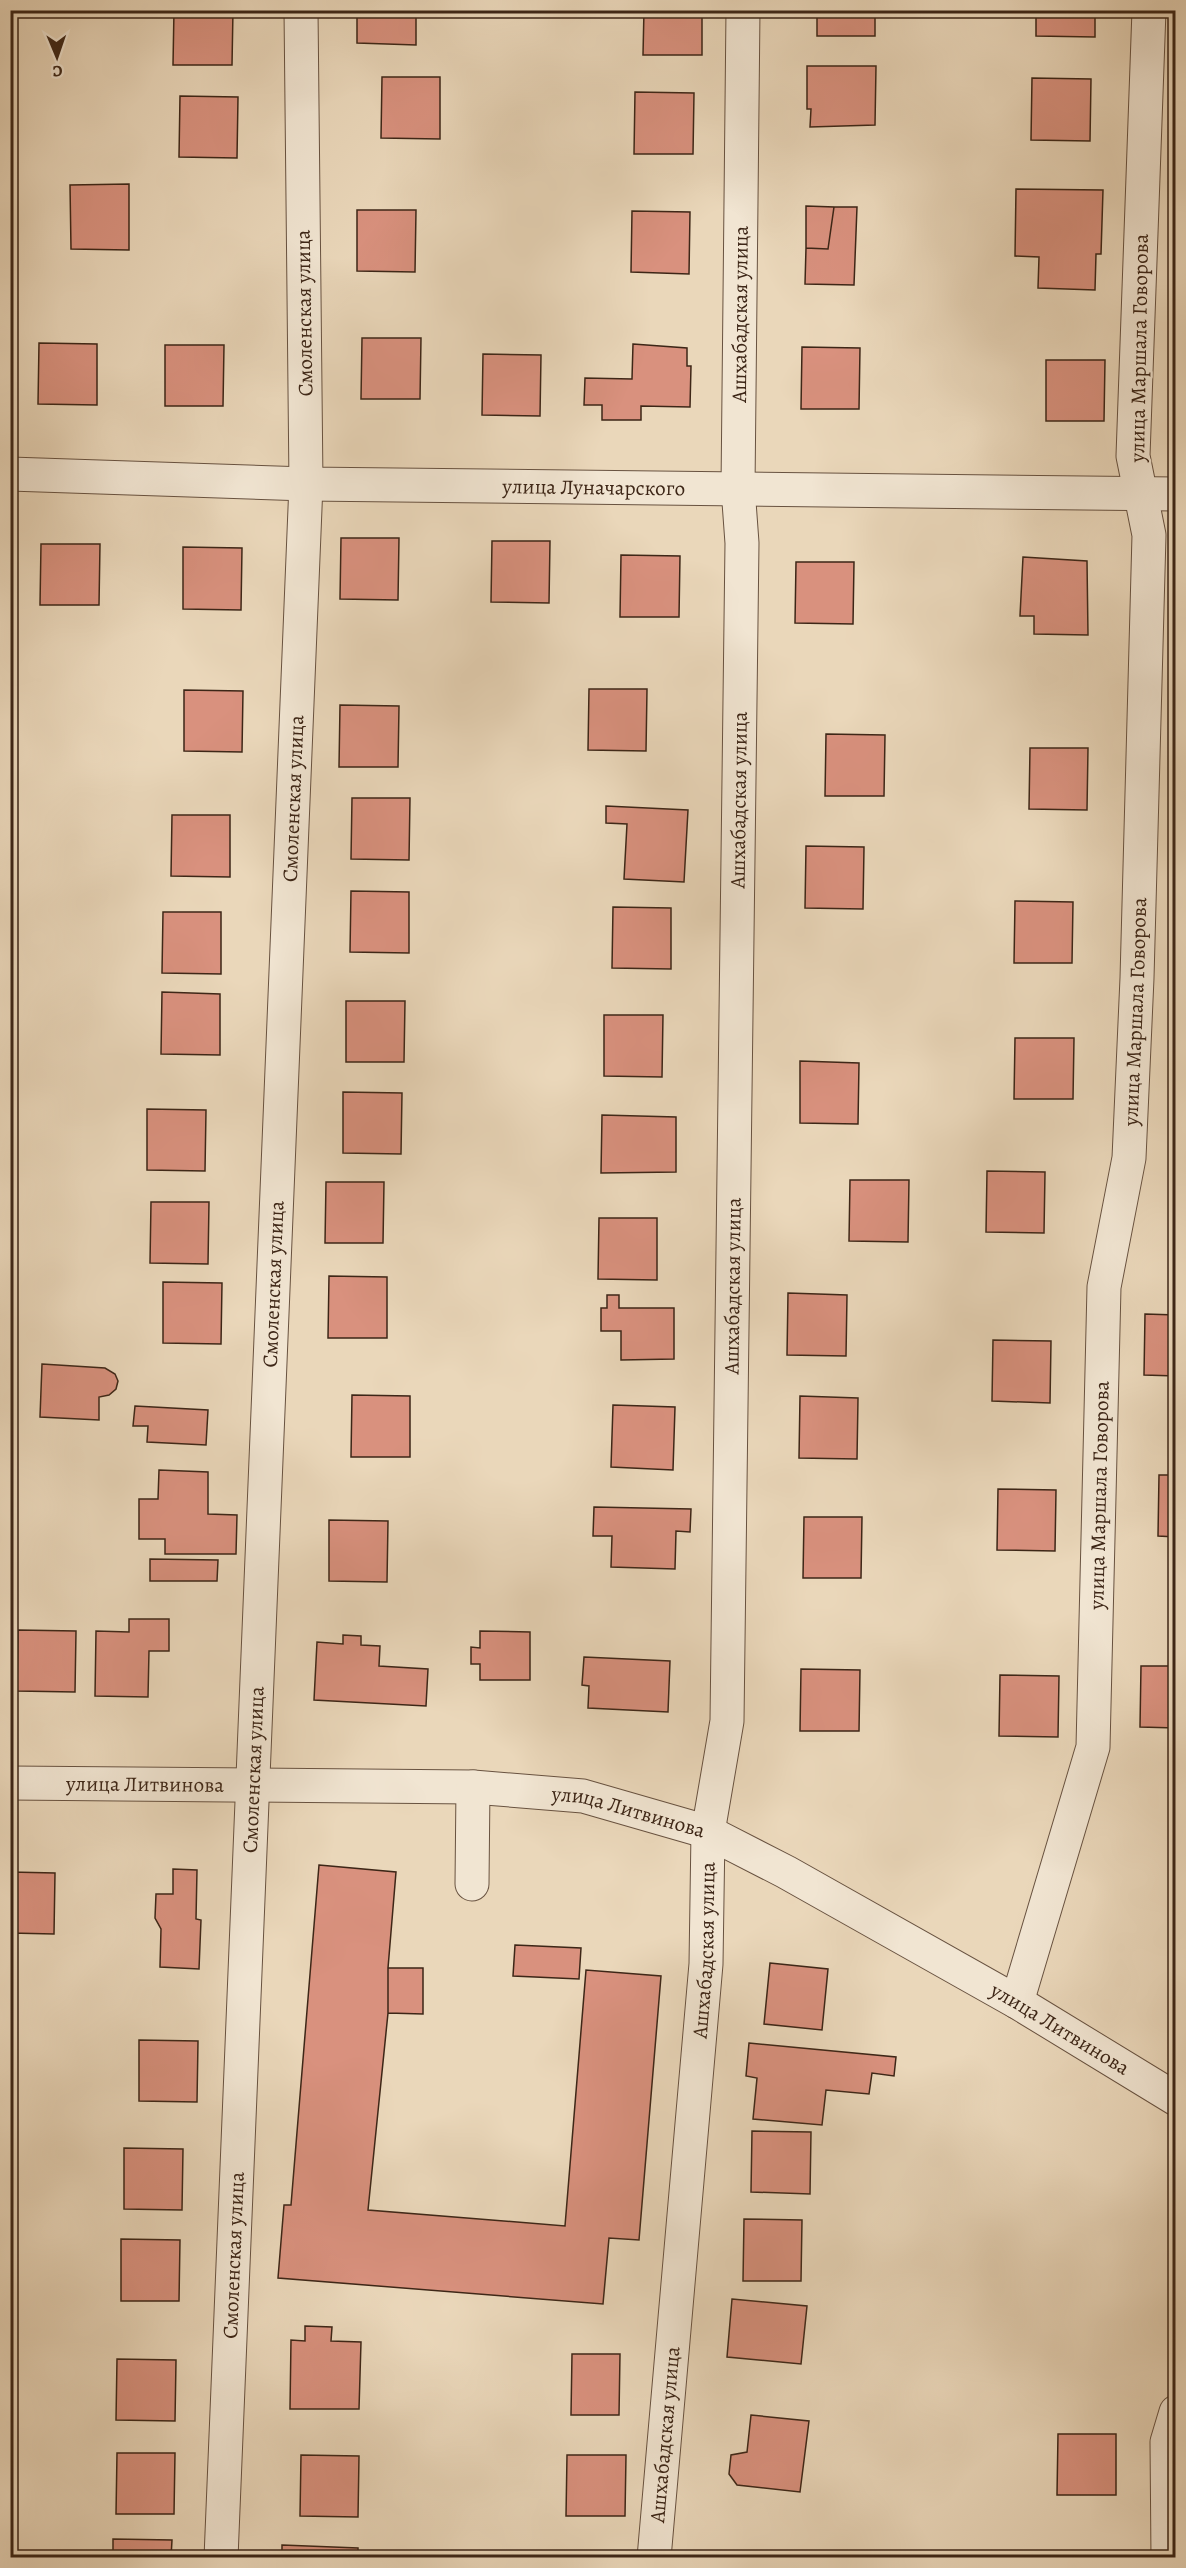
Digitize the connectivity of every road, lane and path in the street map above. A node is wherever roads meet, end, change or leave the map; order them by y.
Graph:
1 (301, 10) edge
2 (743, 10) edge
3 (1149, 10) edge
4 (10, 474) edge
5 (306, 484) junction
6 (738, 488) junction
7 (1176, 494) edge
8 (1140, 495) junction
9 (10, 1783) edge
10 (252, 1784) junction
11 (473, 1787) junction
12 (708, 1832) junction
13 (472, 1884) dead end
14 (1017, 2002) junction
15 (1176, 2099) edge
16 (1176, 2412) edge
17 (221, 2558) edge
18 (654, 2558) edge
19 (1168, 2558) edge

1 - 5 street, Смоленская улица
2 - 6 street, Ашхабадская улица
3 - 8 street, улица Маршала Говорова
4 - 5 street, улица Луначарского
5 - 6 street, улица Луначарского
5 - 10 street, Смоленская улица
6 - 8 street, улица Луначарского
6 - 12 street, Ашхабадская улица
7 - 8 street, улица Луначарского
8 - 14 street, улица Маршала Говорова
9 - 10 street, улица Литвинова
10 - 11 street, улица Литвинова
10 - 17 street, Смоленская улица
11 - 12 street, улица Литвинова
11 - 13 street
12 - 14 street, улица Литвинова
12 - 18 street, Ашхабадская улица
14 - 15 street, улица Литвинова
16 - 19 street

